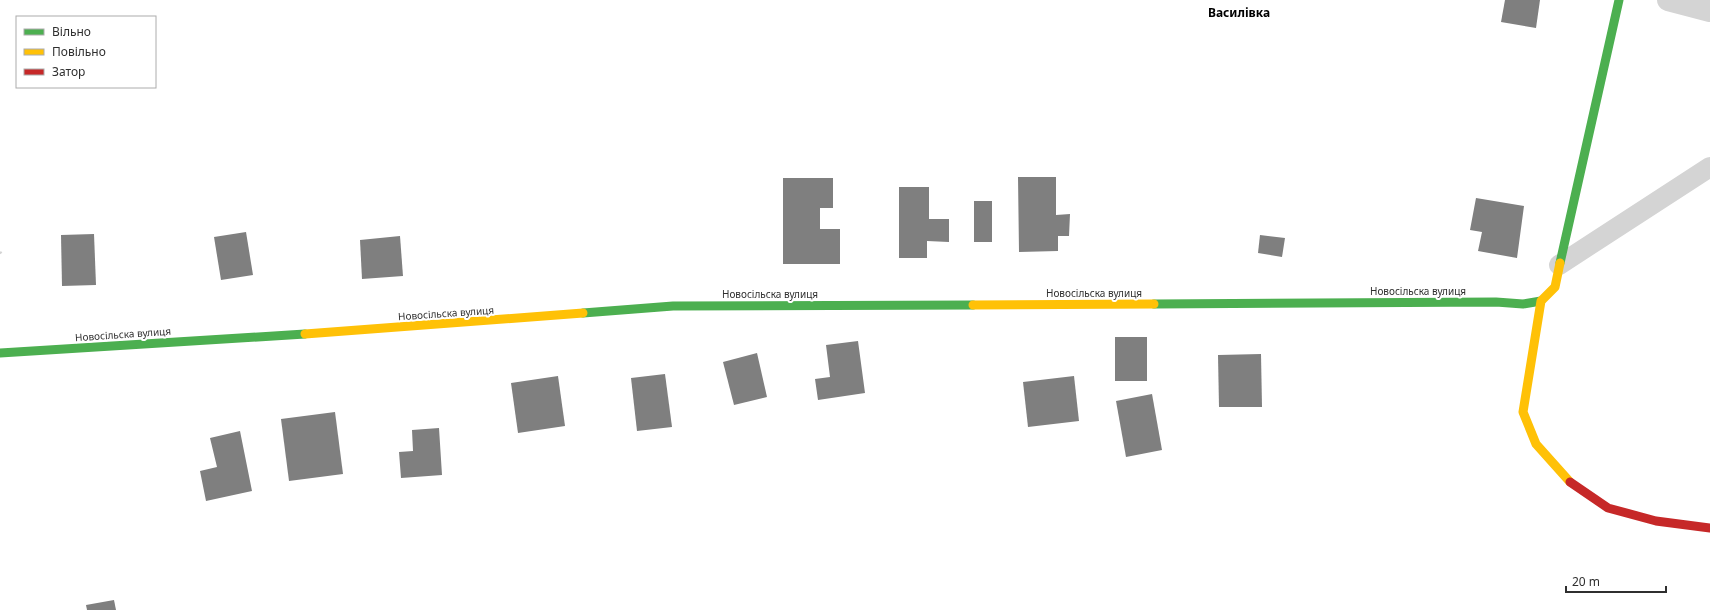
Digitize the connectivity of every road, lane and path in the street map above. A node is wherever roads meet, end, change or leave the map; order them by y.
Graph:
1 (1619, 0) edge
2 (1668, 0) edge
3 (1710, 11) edge
4 (1710, 167) edge
5 (1559, 265) junction
6 (1541, 301) junction
7 (0, 353) edge
8 (1710, 528) edge

1 - 5 street
2 - 3 street
4 - 5 lane
5 - 6 street
6 - 7 street, Новосільска вулиця
6 - 8 street

